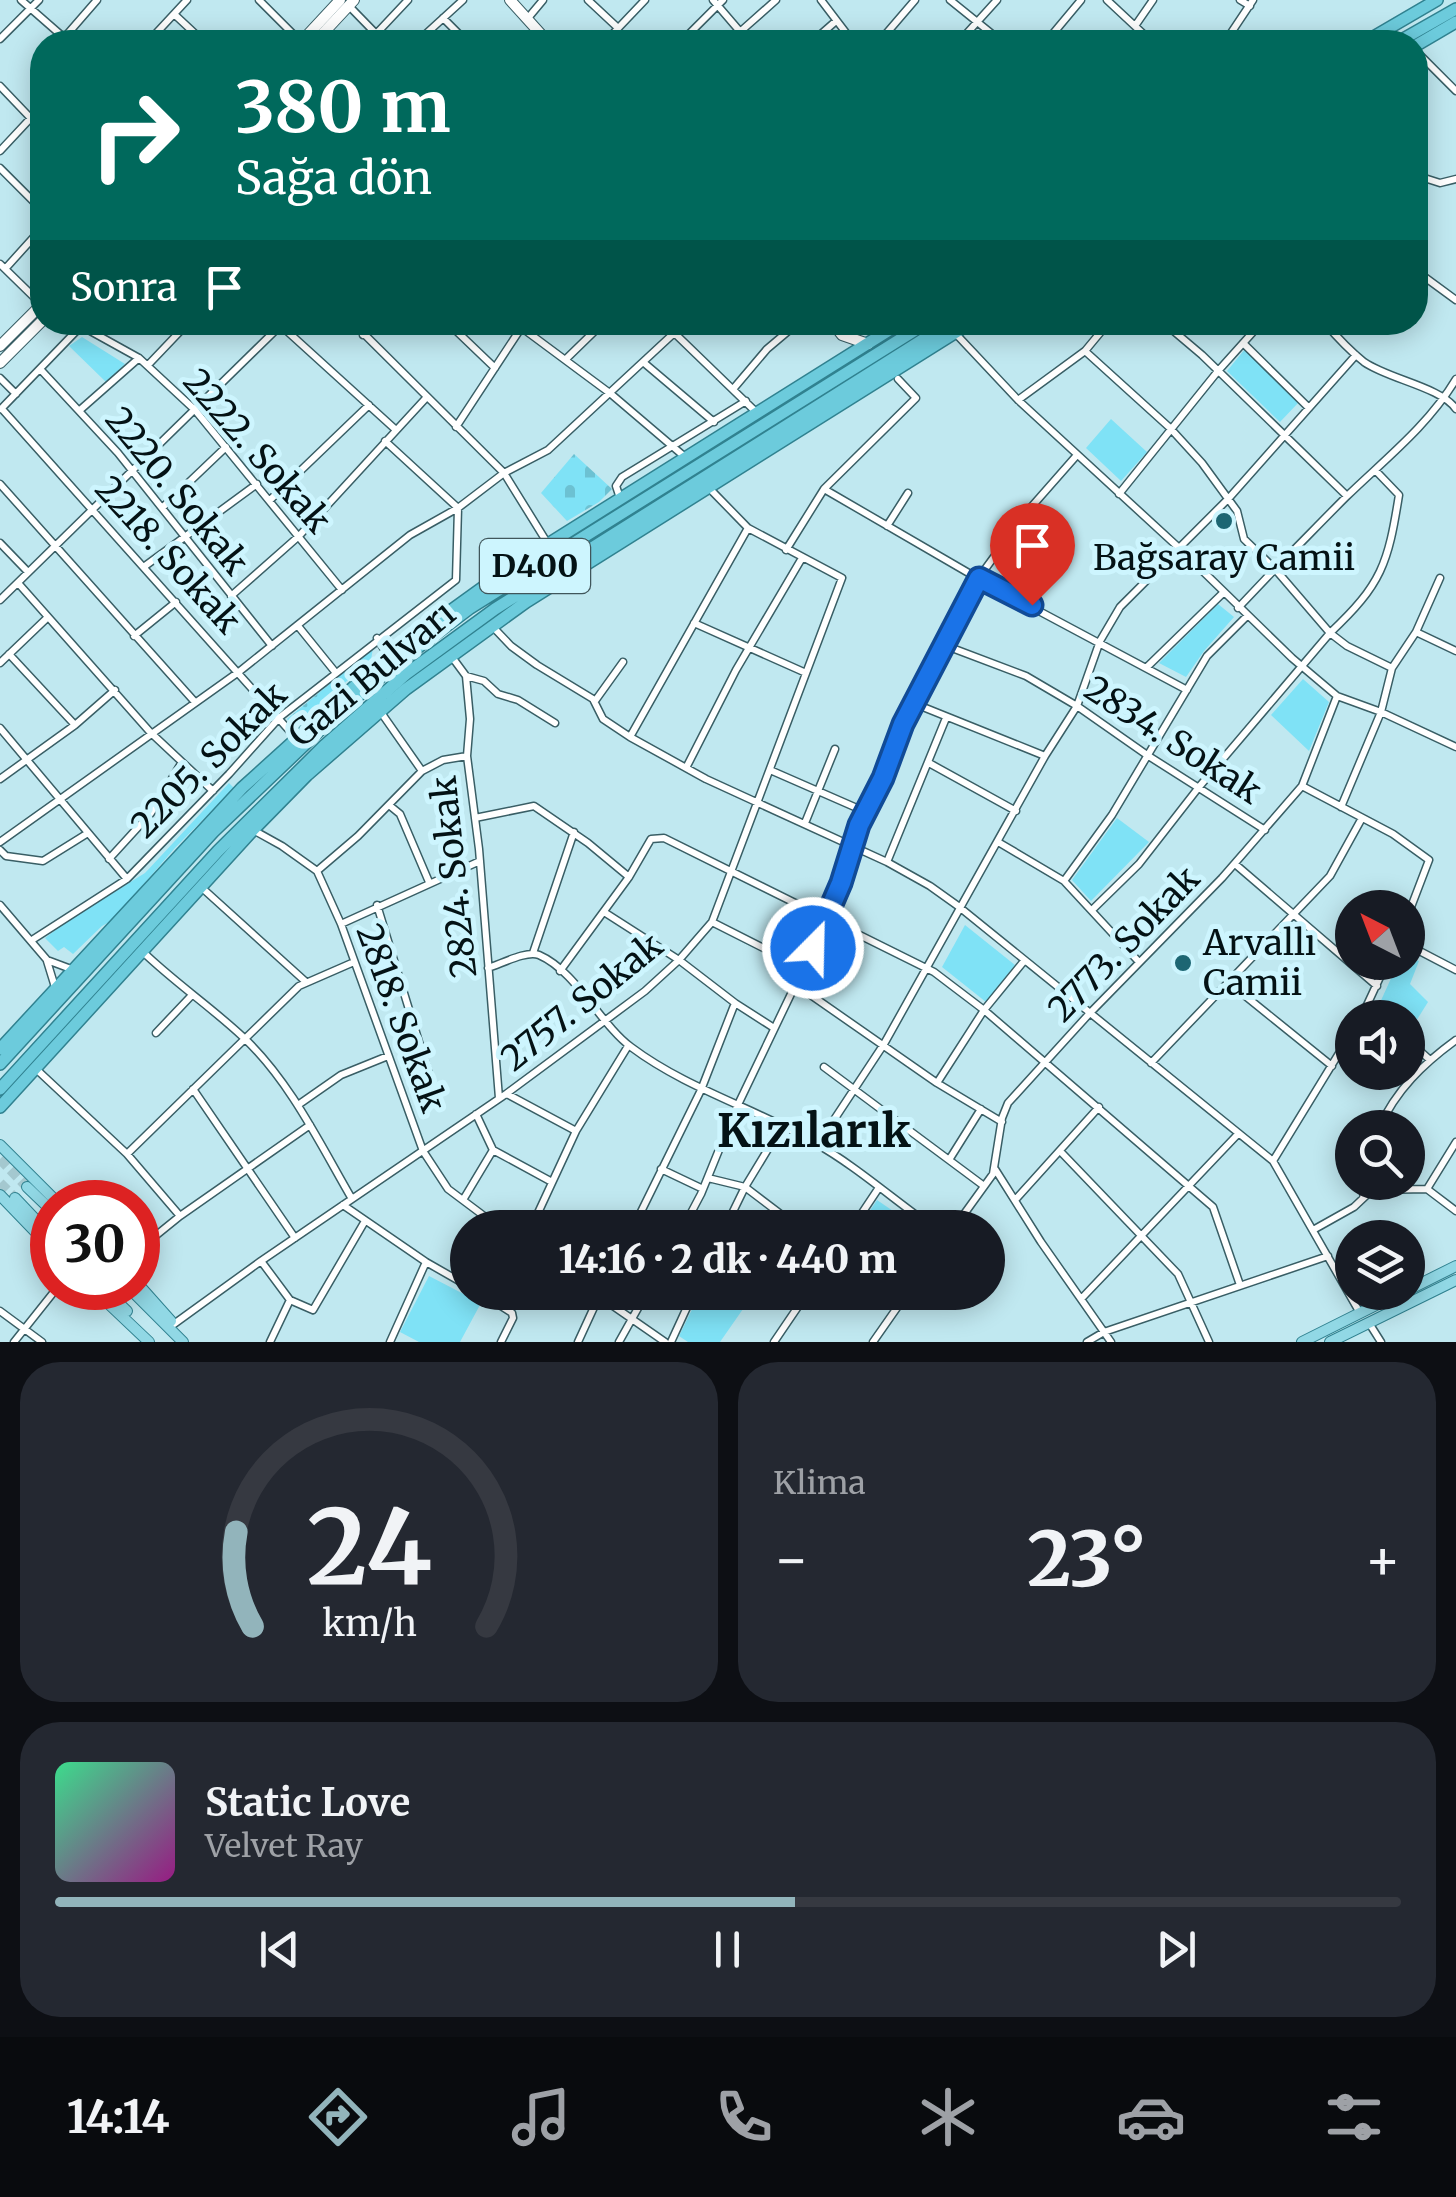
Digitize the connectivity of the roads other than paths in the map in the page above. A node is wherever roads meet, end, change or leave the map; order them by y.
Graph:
1 (22, 0) edge
2 (39, 0) edge
3 (97, 0) edge
4 (187, 0) edge
5 (259, 0) edge
6 (408, 0) edge
7 (462, 0) edge
8 (510, 0) edge
9 (542, 0) edge
10 (588, 0) edge
11 (645, 0) edge
12 (776, 0) edge
13 (821, 0) edge
14 (915, 0) edge
15 (950, 0) edge
16 (996, 0) edge
17 (1080, 0) edge
18 (1107, 0) edge
19 (1153, 0) edge
20 (1240, 0) edge
21 (1421, 0) edge
22 (1437, 0) edge
23 (348, 2) edge
24 (718, 2) edge
25 (1251, 3) edge
26 (31, 8) junction
27 (1456, 9) edge
28 (174, 14) junction
29 (444, 18) junction
30 (528, 18) junction
31 (836, 21) junction
32 (1456, 22) edge
33 (978, 23) junction
34 (1135, 26) junction
35 (618, 28) joint
36 (56, 30) edge
37 (74, 30) edge
38 (159, 30) edge
39 (191, 30) edge
40 (289, 30) edge
41 (315, 30) edge
42 (325, 30) edge
43 (372, 30) edge
44 (380, 30) edge
45 (430, 30) edge
46 (456, 30) edge
47 (537, 30) edge
48 (692, 30) edge
49 (740, 30) edge
50 (742, 30) edge
51 (826, 30) edge
52 (843, 30) edge
53 (889, 30) edge
54 (971, 30) edge
55 (987, 30) edge
56 (1056, 30) edge
57 (1139, 30) edge
58 (1234, 30) edge
59 (1382, 30) edge
60 (1387, 30) edge
61 (1419, 30) edge
62 (0, 39) edge
63 (1428, 40) edge
64 (1428, 62) edge
65 (0, 86) edge
66 (1456, 91) edge
67 (30, 117) edge
68 (30, 119) edge
69 (0, 151) edge
70 (0, 168) edge
71 (1428, 179) edge
72 (1456, 179) edge
73 (30, 198) edge
74 (30, 240) edge
75 (3, 266) edge
76 (1428, 280) edge
77 (30, 292) edge
78 (1456, 300) edge
79 (30, 316) edge
80 (30, 333) edge
81 (70, 335) edge
82 (99, 335) edge
83 (177, 335) edge
84 (269, 335) edge
85 (292, 335) edge
86 (363, 335) edge
87 (460, 335) edge
88 (514, 335) edge
89 (534, 335) edge
90 (591, 335) edge
91 (670, 335) edge
92 (676, 335) edge
93 (783, 335) edge
94 (842, 335) joint
95 (882, 335) edge
96 (907, 335) edge
97 (942, 335) edge
98 (942, 335) edge
99 (959, 335) edge
100 (1098, 335) edge
101 (1178, 335) edge
102 (1251, 335) edge
103 (1338, 335) edge
104 (868, 344) junction
105 (1243, 344) junction
106 (0, 346) edge
107 (1085, 351) junction
108 (1356, 354) junction
109 (138, 358) junction
110 (566, 359) junction
111 (840, 361) junction
112 (643, 362) junction
113 (0, 363) edge
114 (148, 365) junction
115 (495, 368) junction
116 (40, 370) junction
117 (1218, 370) junction
118 (0, 378) edge
119 (898, 379) dead end
120 (1456, 379) edge
121 (734, 388) junction
122 (16, 394) junction
123 (611, 394) junction
124 (426, 398) junction
125 (1445, 398) junction
126 (1018, 400) junction
127 (746, 401) junction
128 (369, 406) junction
129 (1309, 408) junction
130 (1, 409) edge
131 (1456, 409) edge
132 (80, 410) junction
133 (195, 410) junction
134 (756, 412) junction
135 (714, 422) junction
136 (456, 427) junction
137 (1170, 428) junction
138 (396, 430) junction
139 (1286, 436) junction
140 (385, 441) junction
141 (672, 446) junction
142 (226, 448) junction
143 (1076, 455) junction
144 (685, 457) junction
145 (1375, 470) junction
146 (131, 471) junction
147 (504, 473) junction
148 (0, 484) edge
149 (257, 484) junction
150 (708, 487) junction
151 (824, 489) junction
152 (908, 492) dead end
153 (1119, 494) junction
154 (1347, 496) junction
155 (620, 498) junction
156 (1229, 498) junction
157 (270, 500) junction
158 (92, 508) junction
159 (162, 508) junction
160 (458, 508) junction
161 (887, 526) junction
162 (748, 528) junction
163 (299, 536) junction
164 (186, 537) junction
165 (0, 543) edge
166 (548, 544) junction
167 (53, 547) junction
168 (1178, 547) junction
169 (786, 550) junction
170 (802, 558) junction
171 (145, 566) junction
172 (1276, 569) junction
173 (28, 572) junction
174 (979, 578) junction
175 (1440, 578) dead end
176 (18, 582) junction
177 (342, 590) junction
178 (1224, 593) junction
179 (231, 596) junction
180 (0, 600) edge
181 (177, 602) junction
182 (1238, 608) junction
183 (1248, 616) junction
184 (47, 618) junction
185 (694, 623) junction
186 (298, 626) junction
187 (492, 626) junction
188 (1330, 632) junction
189 (1416, 632) junction
190 (134, 636) junction
191 (377, 638) junction
192 (1100, 642) junction
193 (944, 645) junction
194 (272, 646) junction
195 (749, 648) junction
196 (1456, 652) edge
197 (9, 654) junction
198 (388, 656) junction
199 (451, 656) junction
200 (623, 662) dead end
201 (0, 663) edge
202 (1302, 666) junction
203 (1147, 667) junction
204 (1392, 668) junction
205 (240, 671) junction
206 (806, 672) junction
207 (336, 673) junction
208 (466, 676) junction
209 (115, 690) junction
210 (1188, 690) junction
211 (1337, 696) junction
212 (194, 701) junction
213 (595, 701) junction
214 (913, 703) junction
215 (1077, 706) junction
216 (380, 712) junction
217 (1380, 712) junction
218 (280, 717) junction
219 (946, 718) junction
220 (555, 723) dead end
221 (75, 725) junction
222 (0, 728) edge
223 (150, 732) junction
224 (630, 736) junction
225 (295, 737) junction
226 (1456, 746) edge
227 (834, 749) dead end
228 (467, 756) junction
229 (1045, 756) junction
230 (1147, 756) junction
231 (27, 759) junction
232 (182, 762) junction
233 (929, 763) junction
234 (686, 768) junction
235 (770, 770) junction
236 (422, 772) junction
237 (229, 774) junction
238 (0, 779) edge
239 (1199, 786) junction
240 (1302, 786) junction
241 (242, 788) junction
242 (214, 791) junction
243 (818, 791) junction
244 (60, 799) junction
245 (758, 802) junction
246 (389, 805) junction
247 (1341, 808) junction
248 (1016, 810) junction
249 (866, 812) junction
250 (475, 818) junction
251 (1362, 818) junction
252 (805, 823) junction
253 (254, 830) junction
254 (1265, 830) junction
255 (574, 832) junction
256 (88, 833) junction
257 (197, 836) junction
258 (0, 842) edge
259 (998, 842) junction
260 (852, 845) junction
261 (0, 850) edge
262 (218, 851) junction
263 (109, 859) junction
264 (480, 861) junction
265 (886, 862) junction
266 (183, 864) junction
267 (1234, 864) junction
268 (317, 871) junction
269 (732, 871) junction
270 (629, 877) junction
271 (127, 879) junction
272 (156, 880) junction
273 (1064, 881) junction
274 (429, 882) junction
275 (201, 887) junction
276 (1418, 890) edge
277 (0, 905) edge
278 (376, 906) junction
279 (1092, 909) junction
280 (962, 910) junction
281 (604, 912) junction
282 (1293, 916) junction
283 (826, 918) junction
284 (712, 922) junction
285 (341, 924) junction
286 (32, 940) junction
287 (142, 950) junction
288 (1425, 953) edge
289 (532, 954) junction
290 (46, 960) junction
291 (679, 960) junction
292 (1024, 960) junction
293 (354, 962) junction
294 (1139, 962) junction
295 (488, 968) junction
296 (803, 968) junction
297 (926, 968) junction
298 (1456, 968) edge
299 (72, 970) junction
300 (560, 971) junction
301 (1380, 980) edge
302 (306, 982) junction
303 (1228, 982) junction
304 (795, 984) junction
305 (1377, 986) junction
306 (55, 988) junction
307 (192, 995) junction
308 (1370, 1000) edge
309 (735, 1003) junction
310 (984, 1010) junction
311 (1089, 1014) junction
312 (605, 1018) junction
313 (774, 1028) junction
314 (156, 1034) dead end
315 (246, 1038) junction
316 (1456, 1040) edge
317 (884, 1044) junction
318 (628, 1046) junction
319 (1, 1047) edge
320 (1425, 1055) edge
321 (388, 1056) junction
322 (1430, 1060) junction
323 (1335, 1061) edge
324 (1046, 1062) junction
325 (1151, 1063) junction
326 (0, 1064) edge
327 (1332, 1066) junction
328 (34, 1067) junction
329 (824, 1067) dead end
330 (937, 1083) junction
331 (0, 1089) edge
332 (193, 1090) junction
333 (700, 1090) junction
334 (854, 1090) junction
335 (434, 1091) dead end
336 (503, 1096) junction
337 (738, 1103) junction
338 (298, 1105) junction
339 (0, 1106) edge
340 (1099, 1107) junction
341 (981, 1110) junction
342 (1389, 1110) edge
343 (476, 1114) junction
344 (1002, 1122) junction
345 (310, 1125) junction
346 (782, 1126) junction
347 (576, 1131) junction
348 (1238, 1134) junction
349 (1456, 1142) edge
350 (0, 1144) edge
351 (818, 1144) junction
352 (422, 1150) junction
353 (493, 1150) junction
354 (1060, 1151) junction
355 (127, 1154) junction
356 (0, 1155) edge
357 (13, 1158) junction
358 (950, 1160) junction
359 (1273, 1161) junction
360 (247, 1168) junction
361 (994, 1168) junction
362 (662, 1170) junction
363 (708, 1178) junction
364 (35, 1180) edge
365 (552, 1182) junction
366 (984, 1186) junction
367 (1189, 1186) junction
368 (744, 1187) junction
369 (703, 1189) junction
370 (878, 1189) junction
371 (1427, 1189) joint
372 (0, 1195) tunnel mouth
373 (16, 1198) tunnel mouth
374 (1016, 1198) junction
375 (352, 1199) junction
376 (463, 1200) junction
377 (1361, 1200) edge
378 (343, 1205) junction
379 (476, 1210) edge
380 (539, 1210) edge
381 (642, 1210) edge
382 (692, 1210) edge
383 (733, 1210) edge
384 (775, 1210) edge
385 (864, 1210) edge
386 (908, 1210) edge
387 (967, 1210) edge
388 (1456, 1211) edge
389 (30, 1213) edge
390 (180, 1216) junction
391 (365, 1221) junction
392 (30, 1226) edge
393 (1314, 1230) junction
394 (160, 1232) edge
395 (295, 1238) junction
396 (1142, 1238) junction
397 (1328, 1256) junction
398 (261, 1260) junction
399 (426, 1262) junction
400 (1456, 1266) edge
401 (450, 1276) edge
402 (1456, 1280) edge
403 (1425, 1281) edge
404 (1240, 1285) junction
405 (1082, 1298) junction
406 (290, 1300) junction
407 (1192, 1301) junction
408 (160, 1308) edge
409 (39, 1310) edge
410 (115, 1310) edge
411 (125, 1310) edge
412 (152, 1310) edge
413 (509, 1310) edge
414 (592, 1310) edge
415 (620, 1310) edge
416 (637, 1310) edge
417 (685, 1310) edge
418 (796, 1310) edge
419 (895, 1310) edge
420 (1366, 1310) edge
421 (0, 1311) edge
422 (1360, 1313) junction
423 (632, 1319) junction
424 (1369, 1323) junction
425 (174, 1324) junction
426 (24, 1329) junction
427 (1104, 1332) junction
428 (14, 1342) edge
429 (42, 1342) edge
430 (149, 1342) edge
431 (158, 1342) edge
432 (185, 1342) edge
433 (270, 1342) edge
434 (390, 1342) edge
435 (501, 1342) edge
436 (579, 1342) edge
437 (619, 1342) edge
438 (668, 1342) edge
439 (774, 1342) edge
440 (873, 1342) edge
441 (1087, 1342) edge
442 (1111, 1342) edge
443 (1209, 1342) edge
444 (1302, 1342) edge
445 (1330, 1342) edge
446 (1381, 1342) edge

1 - 26 street
2 - 26 street
3 - 37 street
4 - 28 street
5 - 40 street
6 - 44 street
7 - 29 street
8 - 30 main road
9 - 30 street
10 - 35 street
11 - 35 street
12 - 50 street
13 - 31 street
14 - 53 street
15 - 33 street
16 - 33 street
17 - 56 street
18 - 34 street
19 - 34 street
20 - 25 street
21 - 59 highway
22 - 60 highway
23 - 41 main road
23 - 42 main road
23 - 43 street
24 - 48 street
24 - 49 street
25 - 58 street
26 - 36 street
26 - 62 street
27 - 61 highway
28 - 38 street
28 - 39 street
29 - 45 street
29 - 46 street
30 - 47 main road
31 - 51 street
31 - 52 street
32 - 63 highway
33 - 54 street
33 - 55 street
34 - 57 street
64 - 66 street
65 - 67 street
68 - 69 street
70 - 73 street
71 - 72 street
74 - 75 street
75 - 77 street
76 - 78 street
79 - 106 main road
80 - 113 main road
81 - 116 street
82 - 109 street, 2222. Sokak
83 - 114 street
84 - 133 street
85 - 128 street
86 - 124 street
87 - 115 street
88 - 115 street
89 - 110 street
90 - 110 street
91 - 112 street, 2205. Sokak
92 - 121 street
93 - 121 street
94 - 104 main road
94 - 111 main road
95 - 104 highway
96 - 266 highway, Gazi Bulvarı / D400
97 - 150 highway
98 - 262 highway, Gazi Bulvarı / D400
99 - 126 street
100 - 107 street
101 - 117 street
102 - 105 street
103 - 108 street
104 - 111 highway
105 - 117 street
105 - 129 street
107 - 126 street
107 - 137 street
108 - 125 street
108 - 129 street
109 - 114 street, 2222. Sokak
109 - 132 street
110 - 123 street
111 - 134 highway
112 - 123 street, 2205. Sokak
112 - 135 street
114 - 133 street, 2222. Sokak
115 - 136 street
116 - 122 street
116 - 132 street, 2220. Sokak
117 - 137 street
117 - 139 street
118 - 122 street
119 - 151 street
120 - 125 street
121 - 127 street
122 - 130 street
123 - 141 street
123 - 147 street, 2205. Sokak
124 - 136 street
124 - 138 street
125 - 131 street
125 - 145 street
126 - 143 street
127 - 134 street
127 - 135 street
128 - 138 street
128 - 157 street
129 - 139 street
130 - 158 street, 2218. Sokak
132 - 146 street, 2220. Sokak
133 - 142 street, 2222. Sokak
133 - 146 street
134 - 144 highway
135 - 141 street
136 - 147 street
137 - 153 street
137 - 156 street
138 - 140 street
139 - 154 street
139 - 156 street
140 - 160 street
140 - 163 street
141 - 144 street
141 - 155 street
142 - 149 street, 2222. Sokak
142 - 159 street
143 - 153 street
143 - 174 street
144 - 155 highway
145 - 154 street
145 - 188 street
146 - 158 street
146 - 159 street, 2220. Sokak
147 - 160 street, 2205. Sokak
147 - 166 street
148 - 167 street
149 - 157 street, 2222. Sokak
149 - 164 street
150 - 162 street
150 - 187 highway
151 - 161 street
151 - 169 street
152 - 161 street
153 - 168 street
154 - 172 street
155 - 166 highway
156 - 168 street
156 - 172 street
157 - 163 street, 2222. Sokak
158 - 167 street
158 - 171 street, 2218. Sokak
159 - 164 street, 2220. Sokak
160 - 177 street, 2205. Sokak
160 - 191 street, 2205. Sokak
161 - 174 street
162 - 169 street
162 - 185 street
163 - 177 street, 2222. Sokak
163 - 179 street
164 - 171 street
164 - 179 street, 2220. Sokak
165 - 173 street
166 - 198 highway
167 - 173 street
167 - 190 street
168 - 178 street
168 - 192 street
169 - 170 street
170 - 195 street
170 - 206 street, 2757. Sokak
171 - 181 street, 2218. Sokak
172 - 182 street
172 - 188 street
173 - 176 street
174 - 192 street
174 - 193 street
175 - 189 street
176 - 180 street
176 - 184 street
177 - 186 street, 2205. Sokak
178 - 182 street
178 - 203 street
179 - 194 street, 2220. Sokak
181 - 190 street
181 - 205 street, 2218. Sokak
182 - 183 street
183 - 202 street
183 - 210 street
184 - 197 street
184 - 209 street
185 - 195 street
185 - 224 street
186 - 194 street, 2205. Sokak
186 - 207 street
187 - 199 highway
187 - 213 street
188 - 202 street
188 - 204 street
189 - 196 street
189 - 204 street
190 - 212 street
191 - 198 street
191 - 207 street, 2205. Sokak
192 - 203 street
192 - 215 street
193 - 214 street
193 - 215 street, 2834. Sokak
194 - 205 street, 2205. Sokak
195 - 206 street
195 - 234 street
197 - 201 street
197 - 221 street
198 - 225 highway
199 - 208 street
199 - 216 highway
200 - 213 street
202 - 211 street
202 - 239 street
203 - 210 street
204 - 217 street
205 - 212 street, 2205. Sokak
205 - 218 street, 2218. Sokak
206 - 235 street, 2757. Sokak
207 - 218 street, 2205. Sokak
208 - 220 street
208 - 228 street, 2824. Sokak
209 - 221 street
209 - 223 street
210 - 230 street
211 - 217 street
211 - 240 street, 2773. Sokak
212 - 223 street, 2205. Sokak
213 - 224 street
214 - 219 street
214 - 249 street
215 - 229 street
215 - 230 street, 2834. Sokak
216 - 236 street
216 - 253 highway
217 - 226 street
217 - 247 street
218 - 225 street, 2218. Sokak
218 - 237 street, 2205. Sokak
219 - 229 street
219 - 233 street
221 - 231 street
222 - 231 street
223 - 232 street
223 - 244 street, 2205. Sokak
224 - 234 street
225 - 241 highway
227 - 243 street
228 - 236 street
228 - 250 street, 2824. Sokak
229 - 248 street
230 - 239 street, 2834. Sokak
230 - 273 street
231 - 238 street
231 - 244 street
232 - 242 street
232 - 263 street
233 - 248 street
233 - 265 street
234 - 245 street
235 - 243 street
235 - 245 street, 2757. Sokak
236 - 246 street
237 - 241 street
237 - 242 street, 2205. Sokak
239 - 254 street, 2834. Sokak
239 - 279 street
240 - 247 street
240 - 254 street, 2773. Sokak
241 - 257 highway
242 - 271 street, 2205. Sokak
243 - 249 street
243 - 252 street
244 - 256 street
244 - 258 street, 2205. Sokak
245 - 252 street
245 - 269 street, 2757. Sokak
246 - 268 street
246 - 274 street
247 - 251 street
248 - 259 street
249 - 260 street
250 - 255 street
250 - 264 street, 2824. Sokak
251 - 276 street
251 - 282 street
252 - 260 street
253 - 262 highway
253 - 268 street
253 - 275 highway
254 - 267 street, 2773. Sokak
255 - 270 street
255 - 289 street
256 - 261 street
256 - 263 street
257 - 266 highway
257 - 272 highway
259 - 273 street
259 - 280 street
260 - 265 street
260 - 283 street
262 - 275 highway
262 - 331 highway, Gazi Bulvarı / D400
263 - 271 street
264 - 274 street
264 - 295 street, 2824. Sokak
265 - 280 street
266 - 272 highway
266 - 326 highway, Gazi Bulvarı / D400
267 - 282 street
267 - 294 street, 2773. Sokak
268 - 285 street, 2818. Sokak
269 - 270 street
269 - 283 street
269 - 284 street, 2757. Sokak
270 - 281 street
271 - 286 street, 2205. Sokak
272 - 299 highway
273 - 279 street
274 - 278 street
275 - 287 highway
275 - 302 street
277 - 286 street
278 - 285 street
278 - 335 street
279 - 294 street
280 - 292 street
280 - 297 street
281 - 291 street
281 - 300 street
282 - 303 street
282 - 305 street
283 - 296 street
283 - 297 street
284 - 291 street, 2757. Sokak
284 - 296 street
285 - 293 street, 2818. Sokak
286 - 290 street
287 - 307 street
287 - 328 highway
288 - 298 street
289 - 295 street
289 - 300 street
290 - 299 street
290 - 306 street
291 - 309 street
291 - 312 street, 2757. Sokak
292 - 310 street
292 - 311 street
293 - 302 street
293 - 321 street, 2818. Sokak
294 - 311 street, 2773. Sokak
295 - 336 street, 2824. Sokak
296 - 304 street
297 - 310 street
297 - 317 street
299 - 306 highway
300 - 312 street
301 - 305 street
302 - 315 street
303 - 325 street
303 - 327 street
304 - 313 street
304 - 317 street
305 - 308 street
306 - 319 highway
307 - 314 street
307 - 315 street
309 - 313 street
309 - 333 street
310 - 324 street
310 - 330 street
311 - 324 street, 2773. Sokak
311 - 325 street
312 - 318 street
312 - 336 street, 2757. Sokak
313 - 337 street
315 - 332 street
315 - 338 street
316 - 322 street
317 - 330 street
317 - 334 street
318 - 333 street
318 - 347 street
320 - 322 street
321 - 338 street
321 - 352 street, 2818. Sokak
322 - 342 street
323 - 327 street
324 - 340 street
324 - 344 street, 2773. Sokak
325 - 348 street
327 - 359 street
328 - 339 highway
328 - 355 street
329 - 334 street
330 - 341 street
332 - 355 street
332 - 360 street
333 - 337 street
333 - 362 street
334 - 351 street
334 - 358 street
336 - 343 street, 2757. Sokak
336 - 347 street
337 - 346 street
337 - 363 street
338 - 345 street
340 - 354 street
340 - 367 street
341 - 344 street
341 - 358 street
343 - 352 street, 2757. Sokak
343 - 353 street
344 - 361 street, 2773. Sokak
345 - 360 street
345 - 375 street
346 - 351 street
346 - 368 street
347 - 365 street
348 - 359 street
348 - 367 street
349 - 371 street
350 - 357 main road
351 - 370 street
352 - 375 street, 2757. Sokak
352 - 376 street, 2818. Sokak
353 - 365 street
353 - 376 street
354 - 374 street
354 - 396 street
355 - 390 street
356 - 357 main road
357 - 364 main road
358 - 366 street
359 - 393 street
360 - 390 street
360 - 395 street
361 - 366 street, 2773. Sokak
361 - 374 street
362 - 369 street
362 - 381 street
363 - 368 street
363 - 369 street
365 - 380 street
366 - 387 street, 2773. Sokak
367 - 396 street
367 - 404 street
368 - 383 street
368 - 384 street
369 - 382 street
370 - 385 street
370 - 386 street
371 - 388 street
372 - 392 main road
373 - 389 main road
374 - 405 street
375 - 378 street, 2757. Sokak
376 - 379 street, 2818. Sokak
377 - 393 street
378 - 391 street
378 - 395 street, 2757. Sokak
390 - 394 street
391 - 399 street
391 - 406 street
393 - 397 street
395 - 398 street, 2757. Sokak
396 - 405 street
396 - 407 street
397 - 404 street
397 - 422 street
398 - 406 street
398 - 425 street, 2757. Sokak
399 - 401 street
399 - 434 street
400 - 403 main road
402 - 424 main road
404 - 407 street
405 - 427 street
406 - 433 street
407 - 427 street
407 - 443 street
408 - 425 main road
409 - 426 street
410 - 430 main road
411 - 431 main road
412 - 432 main road
413 - 435 street
414 - 436 street
415 - 423 street
416 - 423 street
417 - 438 street
418 - 439 street
419 - 440 street
420 - 422 main road
421 - 426 street
422 - 444 main road
423 - 437 street
423 - 438 street
424 - 445 main road
424 - 446 street
425 - 432 main road
426 - 428 street
426 - 429 street
427 - 441 street
427 - 442 street

